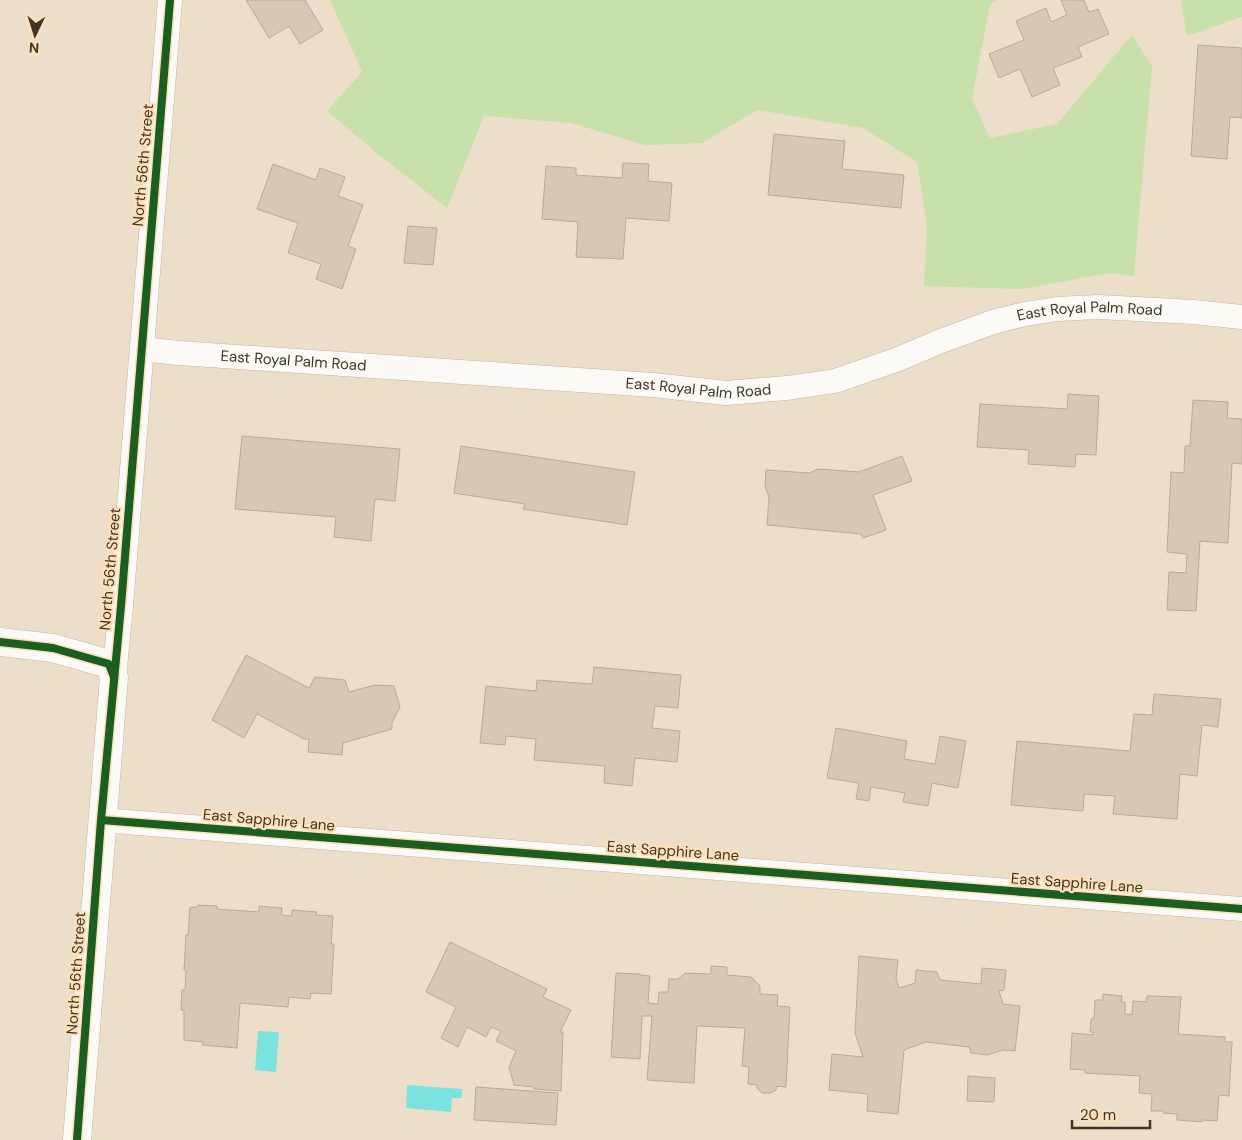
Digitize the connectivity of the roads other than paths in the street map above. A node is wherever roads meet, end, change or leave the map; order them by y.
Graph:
1 (170, 0) edge
2 (1242, 317) edge
3 (142, 349) junction
4 (0, 642) edge
5 (114, 677) junction
6 (101, 820) junction
7 (1242, 909) edge
8 (77, 1140) edge

1 - 3 street, North 56th Street
2 - 3 street, East Royal Palm Road
3 - 5 street, North 56th Street
4 - 5 street
5 - 6 street, North 56th Street
6 - 7 street, East Sapphire Lane
6 - 8 street, North 56th Street

